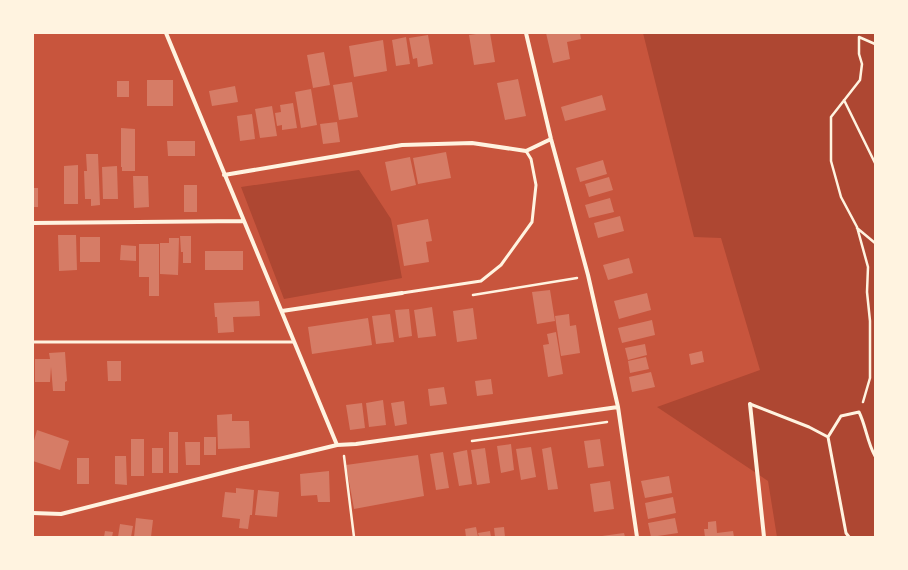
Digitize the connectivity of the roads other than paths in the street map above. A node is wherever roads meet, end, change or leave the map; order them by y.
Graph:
1 (166, 33) edge
2 (526, 33) edge
3 (551, 139) junction
4 (526, 151) junction
5 (224, 175) junction
6 (244, 221) junction
7 (33, 223) edge
8 (402, 293) joint
9 (282, 311) junction
10 (33, 342) edge
11 (294, 342) junction
12 (750, 404) joint
13 (618, 406) junction
14 (828, 437) junction
15 (337, 445) junction
16 (875, 456) edge
17 (33, 513) edge
18 (637, 537) edge
19 (764, 537) edge
20 (849, 537) edge

1 - 5 street
2 - 3 street
3 - 4 street
3 - 13 street
4 - 5 street
4 - 8 lane
5 - 6 street
6 - 7 street
6 - 9 street
8 - 9 street
9 - 11 street
10 - 11 lane
11 - 15 street
12 - 14 lane
12 - 19 street
13 - 15 street
13 - 18 street
14 - 16 lane
14 - 20 lane
15 - 17 street

